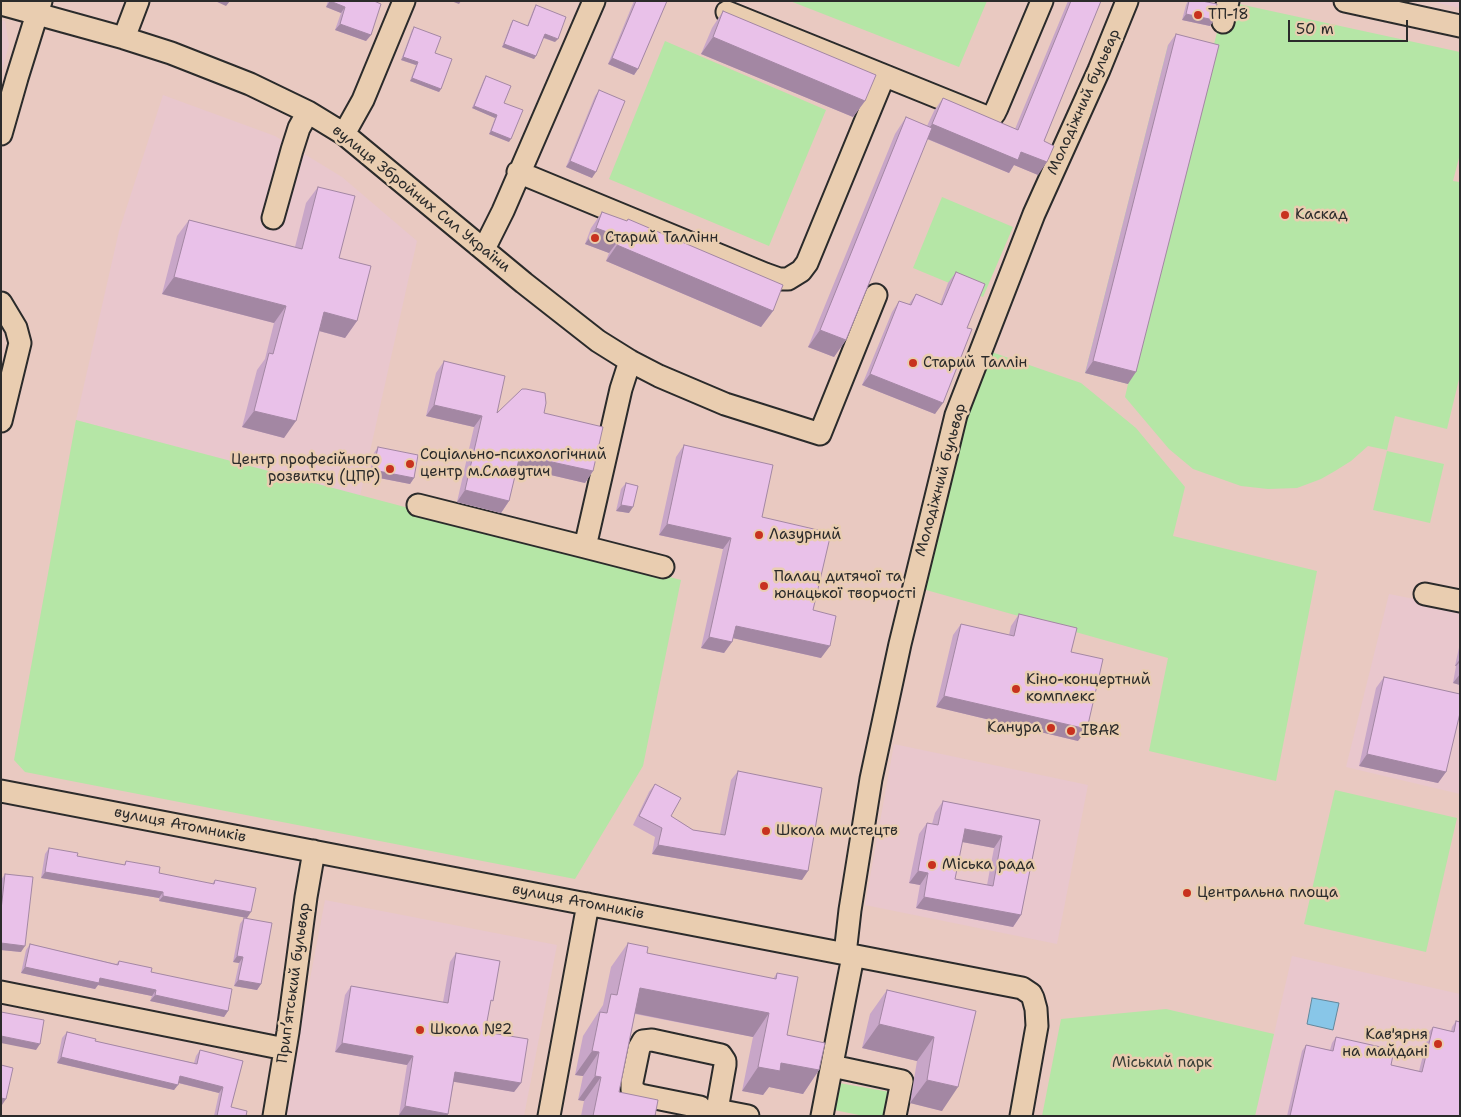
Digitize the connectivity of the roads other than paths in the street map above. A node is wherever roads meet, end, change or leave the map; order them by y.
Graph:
1 (138, 1) edge
2 (404, 1) edge
3 (594, 1) edge
4 (1042, 1) edge
5 (1127, 1) edge
6 (1345, 1) edge
7 (1, 4) edge
8 (39, 7) edge
9 (727, 12) edge
10 (1460, 26) edge
11 (124, 38) junction
12 (884, 76) junction
13 (308, 112) junction
14 (1, 134) edge
15 (344, 134) junction
16 (518, 172) junction
17 (273, 218) dead end
18 (484, 249) junction
19 (876, 295) dead end
20 (1, 304) edge
21 (630, 361) junction
22 (1, 421) edge
23 (418, 505) dead end
24 (585, 547) junction
25 (663, 566) dead end
26 (1425, 594) dead end
27 (1460, 601) edge
28 (1, 791) edge
29 (314, 851) junction
30 (588, 904) junction
31 (849, 955) junction
32 (1, 992) edge
33 (285, 1049) junction
34 (832, 1066) junction
35 (705, 1111) edge
36 (274, 1116) edge
37 (549, 1116) edge
38 (748, 1116) edge
39 (822, 1116) edge
40 (894, 1116) edge
41 (1021, 1116) edge

1 - 11 street
2 - 15 street
3 - 16 street
4 - 12 street
5 - 31 street, Молодіжний бульвар
6 - 10 street
7 - 8 street, вулиця Збройних Сил України
8 - 11 street, вулиця Збройних Сил України
8 - 14 street
9 - 12 street
11 - 13 street, вулиця Збройних Сил України
12 - 16 street
13 - 15 street, вулиця Збройних Сил України
13 - 17 street
15 - 18 street, вулиця Збройних Сил України
16 - 18 street
18 - 21 street, вулиця Збройних Сил України
19 - 21 street, вулиця Збройних Сил України
20 - 22 street
21 - 24 street
23 - 24 street
24 - 25 street
26 - 27 street
28 - 29 street, вулиця Атомників
29 - 30 street, вулиця Атомників
29 - 33 street, Припʼятський бульвар
30 - 31 street, вулиця Атомників
30 - 37 street
31 - 34 street, Молодіжний бульвар
31 - 41 street, вулиця Атомників
32 - 33 street
33 - 36 street, Припʼятський бульвар
34 - 39 street, Молодіжний бульвар
34 - 40 street
35 - 38 street

